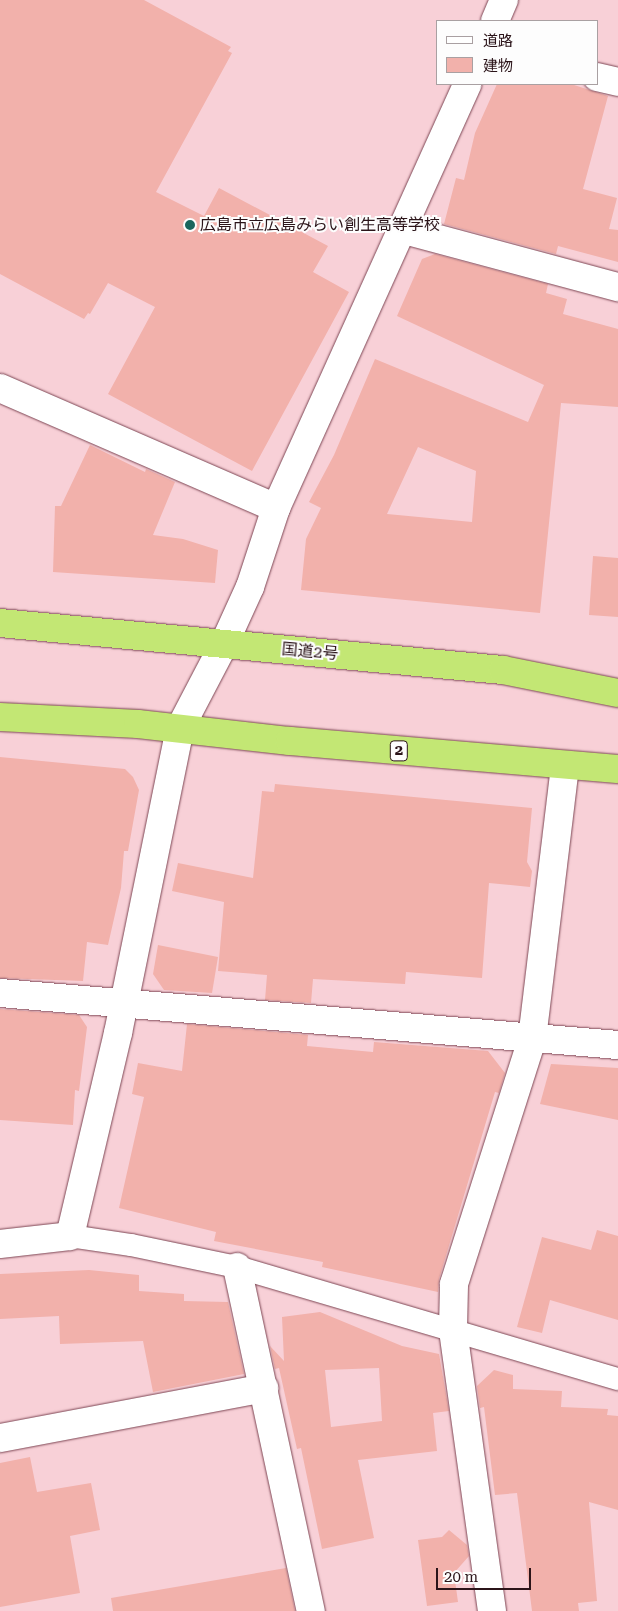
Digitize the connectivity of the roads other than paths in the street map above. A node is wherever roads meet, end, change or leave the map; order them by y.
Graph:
1 (504, 0) edge
2 (495, 20) edge
3 (598, 77) edge
4 (618, 82) edge
5 (467, 85) edge
6 (401, 229) junction
7 (618, 287) edge
8 (0, 388) edge
9 (276, 508) junction
10 (0, 623) edge
11 (224, 644) junction
12 (618, 693) edge
13 (0, 717) edge
14 (180, 728) junction
15 (565, 766) junction
16 (618, 769) edge
17 (0, 993) edge
18 (124, 1003) junction
19 (532, 1039) junction
20 (618, 1045) edge
21 (70, 1236) junction
22 (0, 1244) edge
23 (237, 1267) junction
24 (452, 1329) junction
25 (618, 1379) edge
26 (264, 1388) junction
27 (0, 1438) edge
28 (489, 1610) edge
29 (311, 1611) edge

1 - 2 street
3 - 4 street
5 - 6 street
6 - 7 street
6 - 9 street
8 - 9 street
9 - 11 street
10 - 11 highway, 国道2号
11 - 12 highway, 国道2号
11 - 14 street
13 - 14 highway, 2
14 - 15 highway, 2
14 - 18 street
15 - 16 highway, 2
15 - 19 street
17 - 18 street
18 - 19 street
18 - 21 street
19 - 20 street
19 - 24 street
21 - 22 street
21 - 23 street
23 - 24 street
23 - 26 street
24 - 25 street
24 - 28 street
26 - 27 street
26 - 29 street

